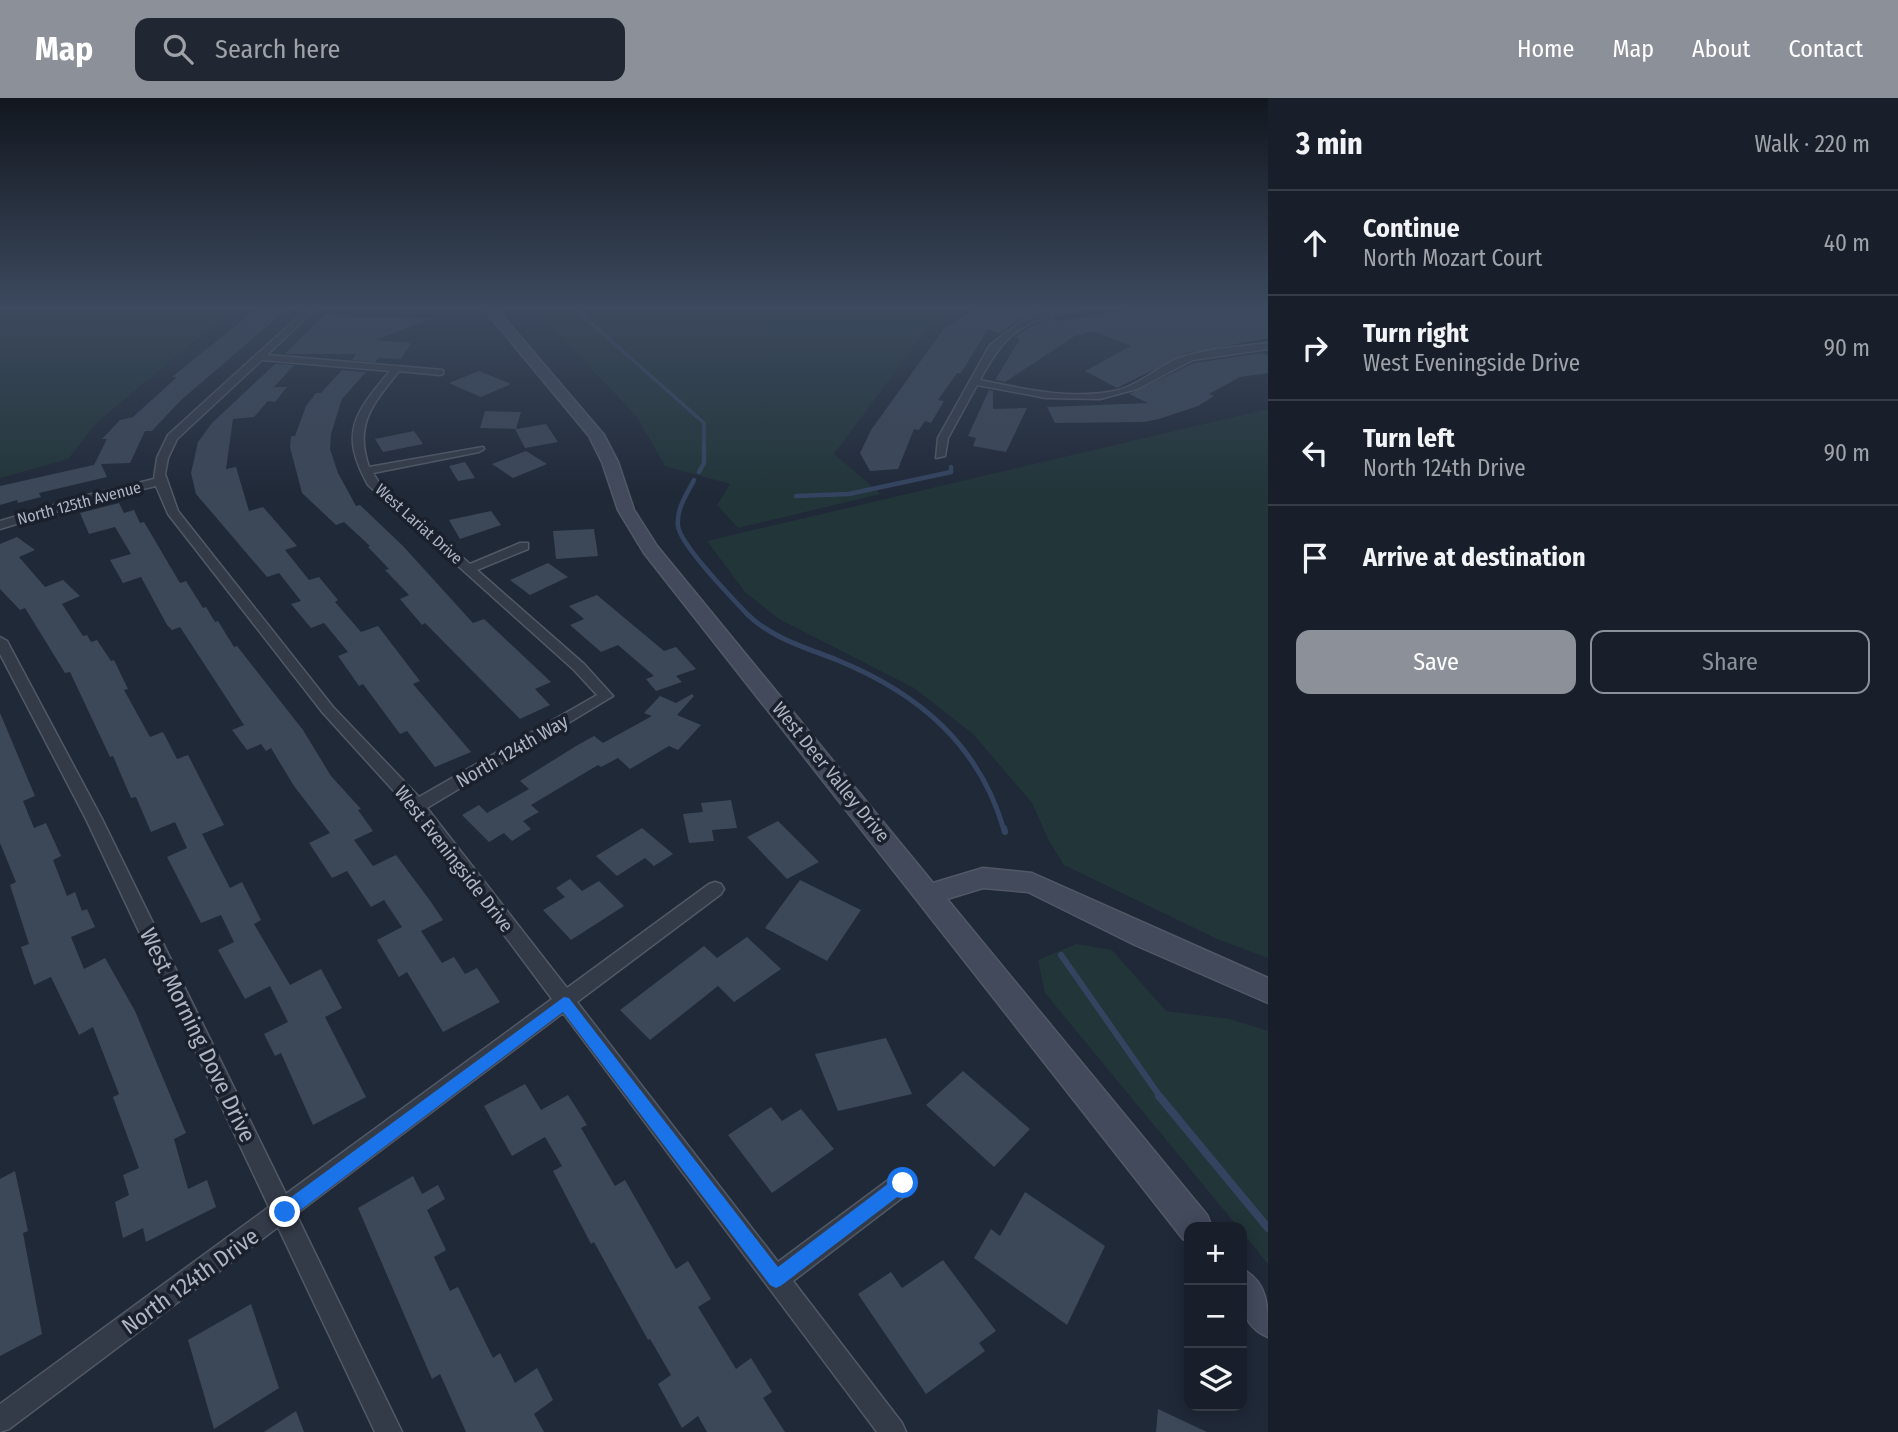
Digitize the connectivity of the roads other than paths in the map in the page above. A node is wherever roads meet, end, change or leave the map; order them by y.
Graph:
1 (246, 369) edge
2 (396, 369) edge
3 (400, 369) edge
4 (541, 369) edge
5 (981, 369) edge
6 (1165, 369) edge
7 (440, 372) dead end
8 (974, 382) junction
9 (480, 449) dead end
10 (940, 456) dead end
11 (365, 471) junction
12 (159, 482) junction
13 (0, 525) edge
14 (524, 546) dead end
15 (469, 569) junction
16 (0, 641) edge
17 (606, 696) joint
18 (417, 806) junction
19 (715, 889) dead end
20 (929, 894) junction
21 (1268, 991) edge
22 (564, 1003) junction
23 (903, 1183) dead end
24 (285, 1212) junction
25 (1191, 1222) edge
26 (776, 1279) junction
27 (1247, 1292) edge
28 (1268, 1319) edge
29 (0, 1420) edge
30 (389, 1432) edge
31 (893, 1432) edge

1 - 12 street
2 - 11 street, West Lariat Drive
3 - 7 street
4 - 20 street, West Deer Valley Drive
5 - 8 street
6 - 8 street
8 - 10 street
9 - 11 street
11 - 15 street, West Lariat Drive
12 - 13 street, North 125th Avenue
12 - 18 street, West Eveningside Drive
14 - 15 street, West Lariat Drive
15 - 17 street, West Lariat Drive
16 - 24 street, West Morning Dove Drive
17 - 18 street, North 124th Way
18 - 22 street, West Eveningside Drive
19 - 22 street, North 124th Drive
20 - 21 street
20 - 25 street, West Deer Valley Drive
22 - 24 street, North 124th Drive
22 - 26 street, West Eveningside Drive
23 - 26 street
24 - 29 street, North 124th Drive
24 - 30 street, West Morning Dove Drive
26 - 31 street, West Eveningside Drive
27 - 28 street

